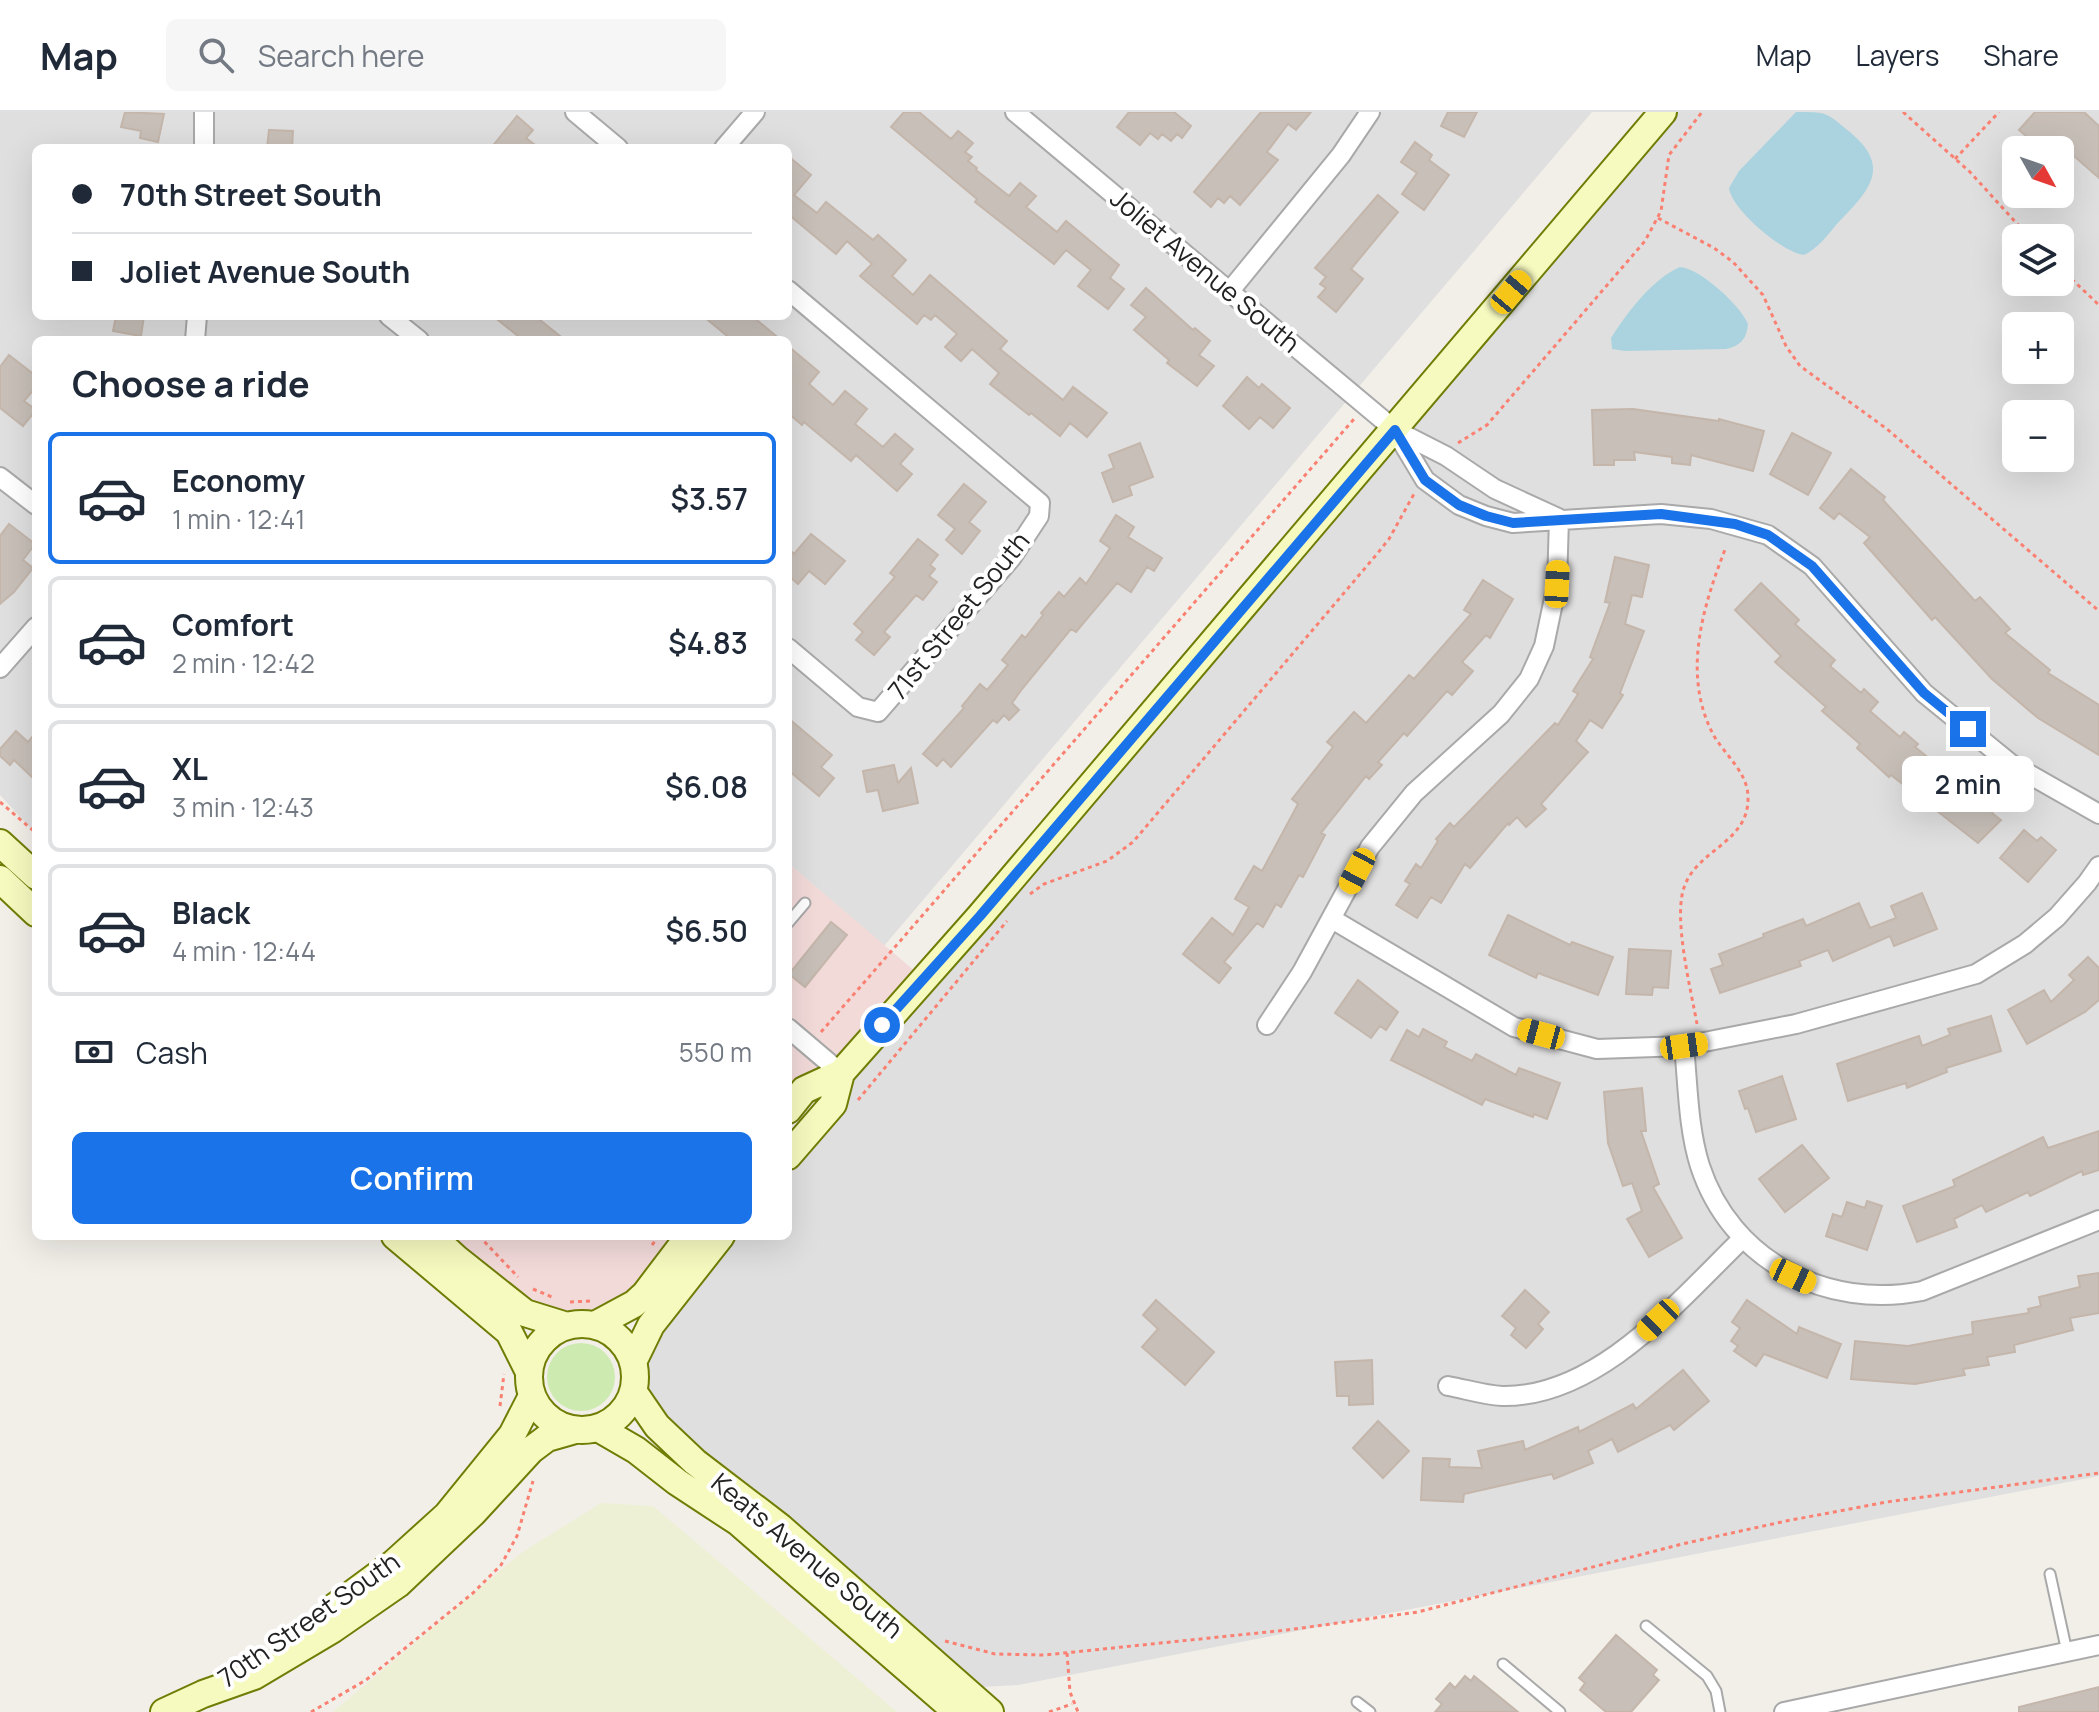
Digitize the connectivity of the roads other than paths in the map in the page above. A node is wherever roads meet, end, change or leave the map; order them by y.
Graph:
1 (204, 112) edge
2 (575, 112) edge
3 (755, 112) edge
4 (1015, 112) edge
5 (1370, 112) edge
6 (1663, 112) edge
7 (204, 144) edge
8 (613, 144) edge
9 (727, 144) edge
10 (1229, 292) junction
11 (792, 293) edge
12 (394, 320) edge
13 (414, 336) edge
14 (1395, 430) junction
15 (0, 477) edge
16 (32, 502) edge
17 (1559, 519) junction
18 (32, 632) edge
19 (792, 651) edge
20 (0, 668) edge
21 (2099, 814) edge
22 (0, 843) edge
23 (2099, 866) edge
24 (32, 872) edge
25 (0, 879) edge
26 (805, 903) dead end
27 (32, 909) edge
28 (792, 918) edge
29 (1332, 919) junction
30 (1267, 1025) dead end
31 (792, 1031) edge
32 (1684, 1046) junction
33 (841, 1073) junction
34 (792, 1105) edge
35 (792, 1151) edge
36 (2099, 1220) edge
37 (1742, 1239) junction
38 (400, 1240) edge
39 (436, 1240) edge
40 (686, 1240) edge
41 (718, 1240) edge
42 (598, 1313) junction
43 (567, 1314) junction
44 (633, 1362) junction
45 (530, 1384) junction
46 (1448, 1386) dead end
47 (633, 1391) junction
48 (586, 1429) junction
49 (2050, 1574) dead end
50 (1646, 1626) dead end
51 (2099, 1645) edge
52 (2067, 1652) junction
53 (1503, 1664) dead end
54 (203, 1694) junction
55 (1357, 1702) dead end
56 (164, 1712) edge
57 (957, 1712) edge
58 (990, 1712) edge
59 (1370, 1712) edge
60 (1560, 1712) edge
61 (1720, 1712) edge
62 (1784, 1712) edge

1 - 7 street
2 - 8 street
3 - 9 street
4 - 10 street, Joliet Avenue South
5 - 10 street
6 - 14 main road
10 - 14 street, Joliet Avenue South
11 - 19 street, 71st Street South
12 - 13 street
14 - 17 street, Joliet Avenue South
14 - 17 street, Joliet Avenue South
14 - 33 main road
15 - 16 street
17 - 21 street, Joliet Avenue South
17 - 29 street
18 - 20 street
22 - 24 main road
23 - 32 street
25 - 27 main road
26 - 28 lane
29 - 30 street
29 - 32 street
31 - 33 street
32 - 37 street
33 - 34 main road
33 - 35 main road
36 - 37 street
37 - 46 street
38 - 45 main road
39 - 43 main road
40 - 42 main road
41 - 44 main road
42 - 43 main road
42 - 44 main road
43 - 45 main road, 70th Street South
44 - 47 main road
45 - 48 main road, Keats Avenue South
45 - 54 main road, 70th Street South
47 - 48 main road, 70th Street South
47 - 58 main road, Keats Avenue South
48 - 54 main road, 70th Street South
48 - 57 main road, Keats Avenue South
49 - 52 lane
50 - 61 lane
51 - 52 street
52 - 62 street
53 - 60 lane
54 - 56 main road, 70th Street South
55 - 59 lane

